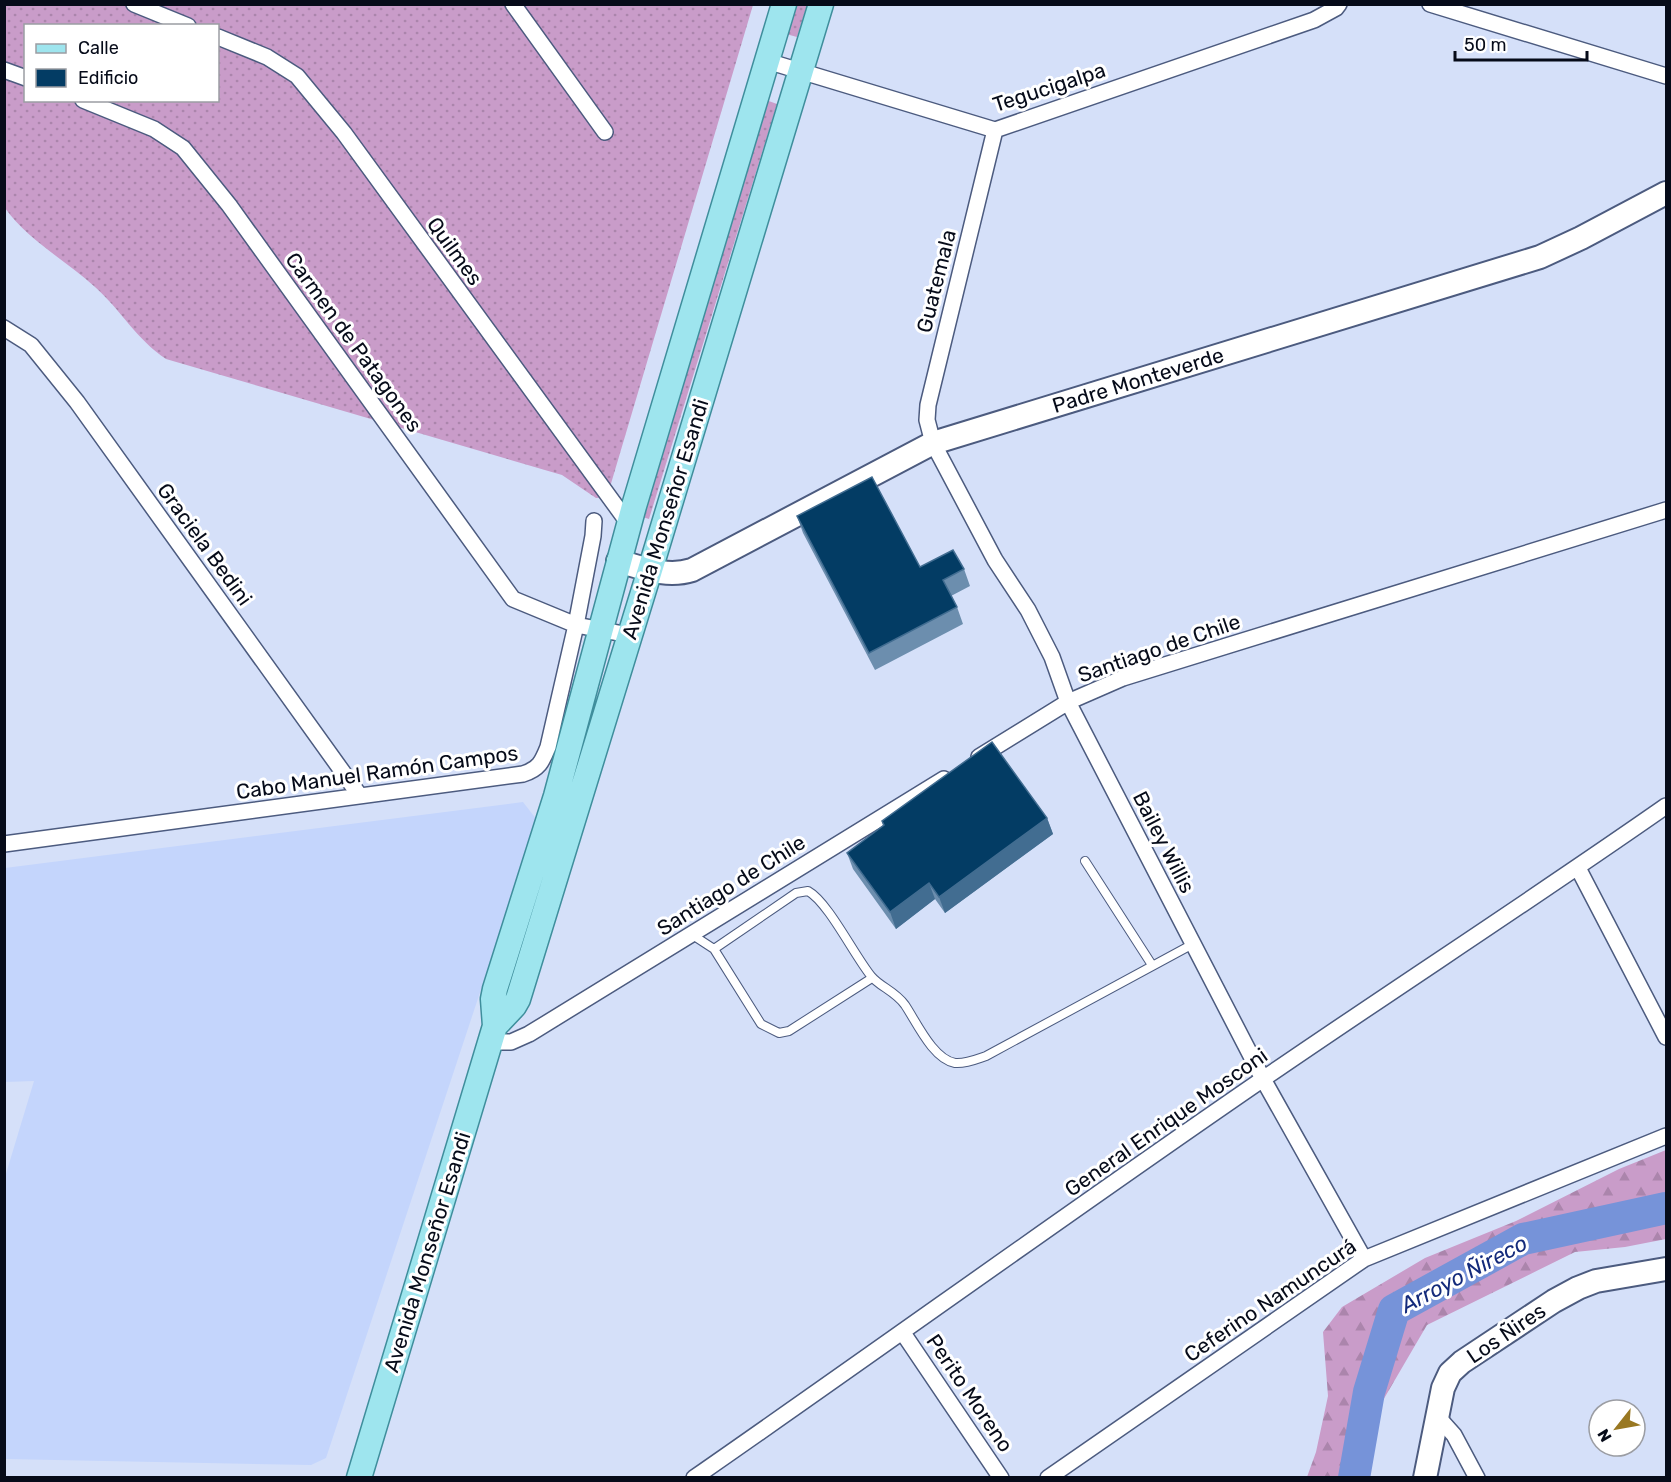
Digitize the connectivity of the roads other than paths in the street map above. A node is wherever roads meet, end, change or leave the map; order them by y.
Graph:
1 (134, 4) edge
2 (513, 4) edge
3 (784, 4) edge
4 (821, 4) edge
5 (1338, 4) edge
6 (1430, 4) edge
7 (183, 24) edge
8 (219, 37) edge
9 (767, 61) junction
10 (4, 70) edge
11 (801, 71) junction
12 (1666, 76) edge
13 (24, 77) edge
14 (88, 102) edge
15 (995, 130) junction
16 (605, 132) dead end
17 (1666, 193) edge
18 (4, 328) edge
19 (933, 442) junction
20 (1666, 510) edge
21 (594, 521) dead end
22 (629, 524) junction
23 (618, 561) junction
24 (650, 570) junction
25 (576, 625) junction
26 (600, 629) junction
27 (629, 635) junction
28 (1068, 702) junction
29 (360, 796) junction
30 (1666, 806) edge
31 (4, 844) edge
32 (1085, 861) dead end
33 (1578, 868) junction
34 (691, 934) junction
35 (1193, 944) junction
36 (714, 949) junction
37 (1152, 965) junction
38 (872, 978) junction
39 (492, 1034) junction
40 (1666, 1037) edge
41 (1263, 1079) junction
42 (1666, 1136) edge
43 (1364, 1259) junction
44 (1666, 1269) edge
45 (903, 1333) junction
46 (1437, 1416) junction
47 (359, 1478) edge
48 (694, 1478) edge
49 (1001, 1478) edge
50 (1048, 1478) edge
51 (1425, 1478) edge
52 (1477, 1478) edge

1 - 7 street
2 - 16 street
3 - 9 main road, Avenida Monseñor Esandi
4 - 11 main road, Avenida Monseñor Esandi
5 - 15 street, Tegucigalpa
6 - 12 street
8 - 22 street, Quilmes
9 - 11 street, Tegucigalpa
9 - 22 main road, Avenida Monseñor Esandi
10 - 13 street
11 - 15 street, Tegucigalpa
11 - 24 main road, Avenida Monseñor Esandi
14 - 25 street, Carmen de Patagones
15 - 19 street, Guatemala
17 - 19 street, Padre Monteverde
18 - 29 street, Graciela Bedini
19 - 24 street, Padre Monteverde
19 - 28 street, Bailey Willis
20 - 28 street, Santiago de Chile
21 - 25 street, Cabo Manuel Ramón Campos
22 - 23 main road, Avenida Monseñor Esandi
23 - 24 street, Padre Monteverde
23 - 26 main road, Avenida Monseñor Esandi
24 - 27 main road, Avenida Monseñor Esandi
25 - 26 street, Carmen de Patagones
25 - 29 street, Cabo Manuel Ramón Campos
26 - 27 street, Carmen de Patagones
26 - 39 main road, Avenida Monseñor Esandi
27 - 39 main road, Avenida Monseñor Esandi
28 - 34 street, Santiago de Chile
28 - 35 street, Bailey Willis
29 - 31 street, Cabo Manuel Ramón Campos
30 - 33 street, General Enrique Mosconi
32 - 37 lane
33 - 40 street
33 - 41 street, General Enrique Mosconi
34 - 36 lane
34 - 39 street, Santiago de Chile
35 - 37 lane
35 - 41 street, Bailey Willis
36 - 38 lane
36 - 38 lane
37 - 38 lane
39 - 47 main road, Avenida Monseñor Esandi
41 - 43 street, Bailey Willis
41 - 45 street, General Enrique Mosconi
42 - 43 street, Ceferino Namuncurá
43 - 50 street, Ceferino Namuncurá
44 - 46 street, Los Ñires
45 - 48 street, General Enrique Mosconi
45 - 49 street, Perito Moreno
46 - 51 street, Los Ñires
46 - 52 street

